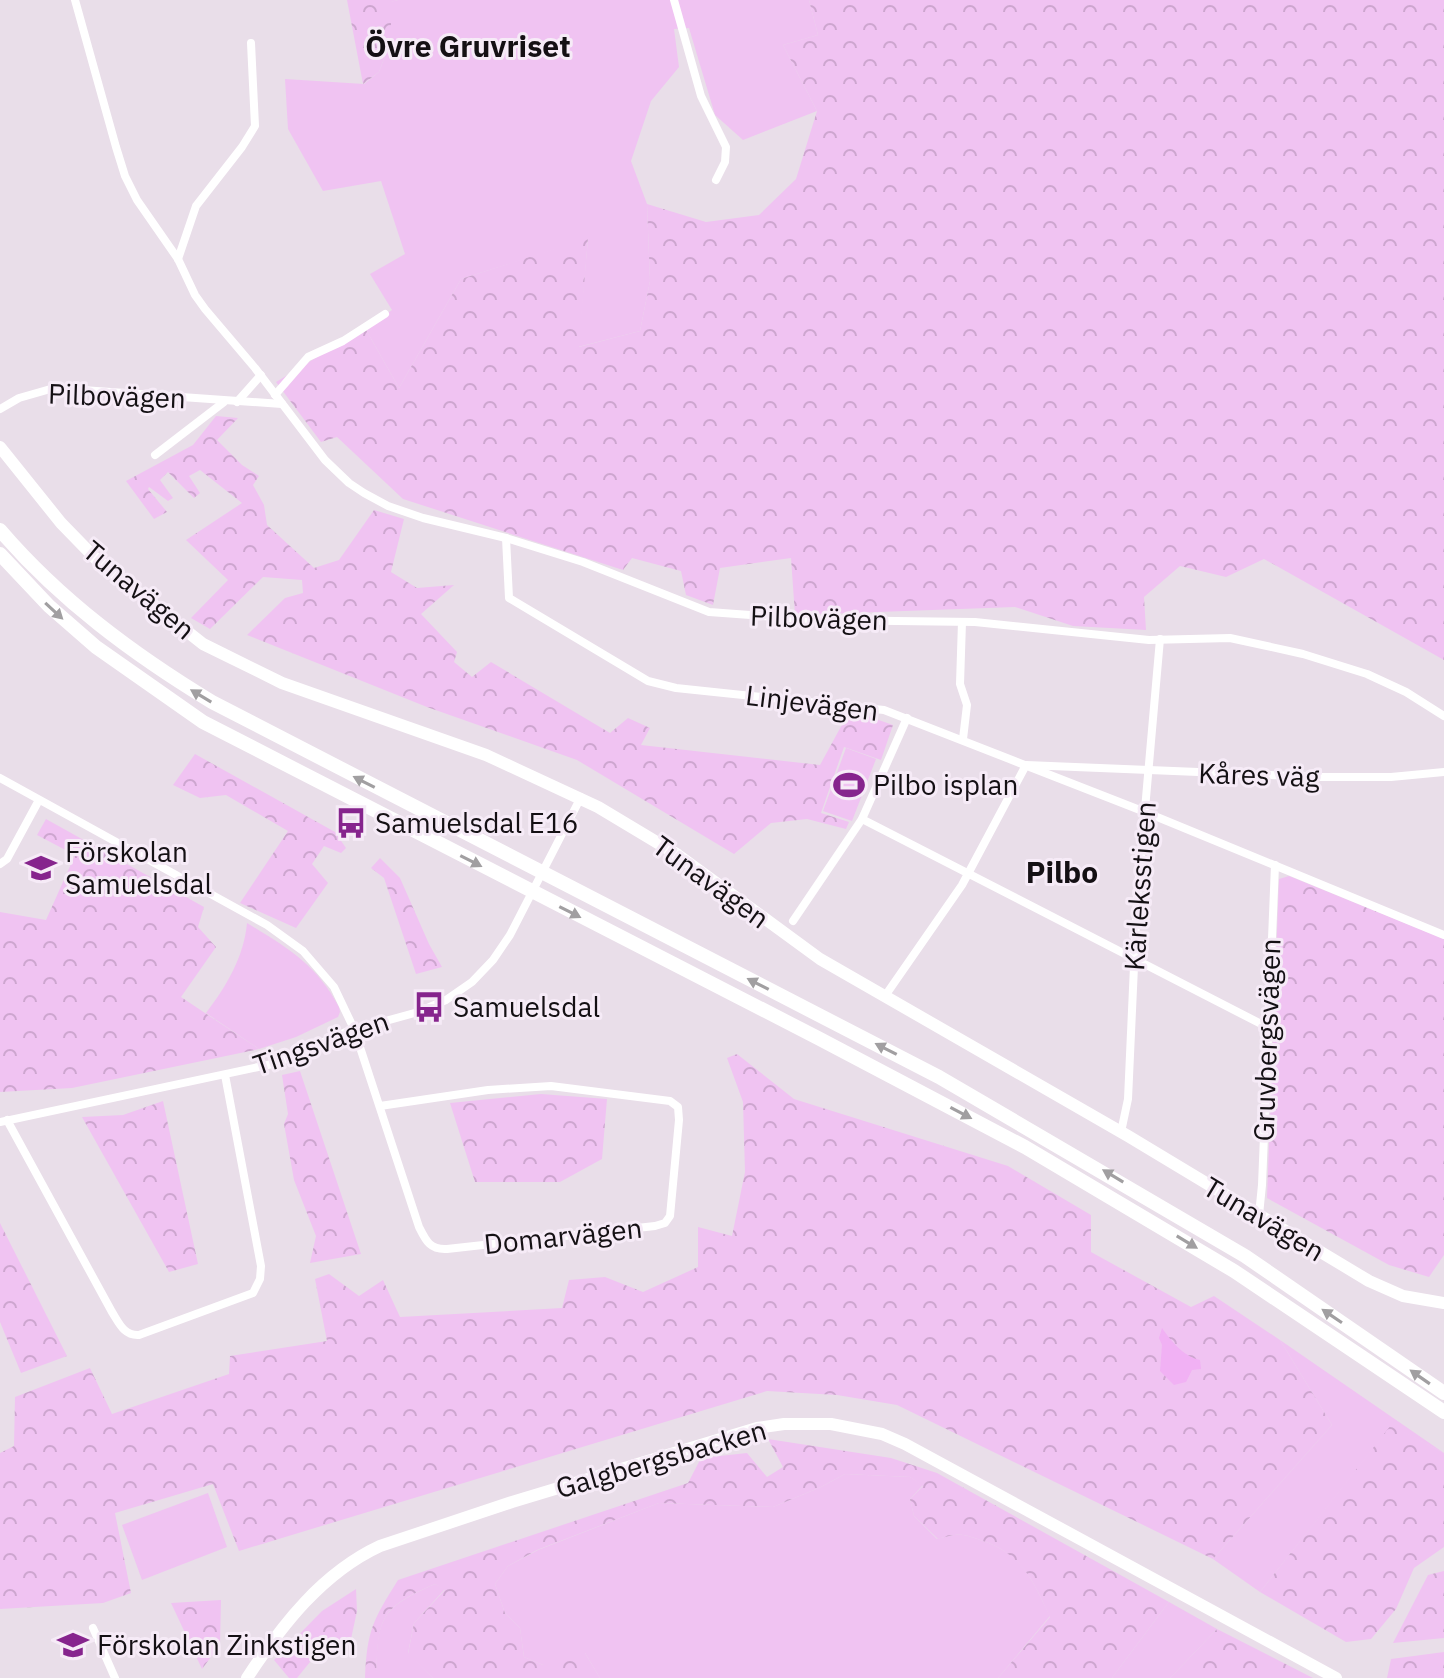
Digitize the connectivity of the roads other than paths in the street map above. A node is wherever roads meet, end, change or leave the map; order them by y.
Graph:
1 (75, 0) edge
2 (674, 0) edge
3 (251, 43) dead end
4 (716, 180) dead end
5 (178, 259) junction
6 (385, 314) dead end
7 (261, 375) junction
8 (275, 395) junction
9 (225, 401) junction
10 (237, 402) junction
11 (282, 404) junction
12 (0, 409) edge
13 (0, 447) edge
14 (155, 455) dead end
15 (0, 530) edge
16 (506, 538) junction
17 (0, 554) edge
18 (962, 622) junction
19 (1160, 639) junction
20 (1444, 716) edge
21 (907, 718) junction
22 (963, 739) junction
23 (1026, 765) junction
24 (1149, 770) junction
25 (1444, 772) edge
26 (0, 778) edge
27 (581, 797) junction
28 (39, 800) junction
29 (1145, 812) junction
30 (862, 819) junction
31 (0, 864) edge
32 (1275, 865) junction
33 (968, 874) junction
34 (793, 921) dead end
35 (1444, 935) edge
36 (1134, 960) junction
37 (885, 996) junction
38 (1267, 1027) junction
39 (354, 1029) junction
40 (225, 1075) junction
41 (380, 1106) junction
42 (3, 1121) edge
43 (1121, 1132) junction
44 (1259, 1215) junction
45 (1444, 1303) edge
46 (1444, 1393) edge
47 (1444, 1412) edge
48 (93, 1628) dead end
49 (263, 1653) junction
50 (115, 1678) edge
51 (237, 1678) edge
52 (247, 1678) edge
53 (1336, 1678) edge

1 - 5 street
2 - 4 street
3 - 5 street
5 - 7 street
6 - 8 street
7 - 8 street
7 - 10 street
8 - 11 street
9 - 10 street, Pilbovägen
9 - 12 street, Pilbovägen
9 - 14 street
10 - 11 street, Pilbovägen
11 - 16 street, Pilbovägen
13 - 27 street, Tunavägen
46 -> 15 highway
16 - 18 street, Pilbovägen
16 - 21 street, Linjevägen
17 -> 47 highway
18 - 19 street, Pilbovägen
18 - 22 street
19 - 20 street, Pilbovägen
19 - 24 street, Kärleksstigen
21 - 22 street, Linjevägen
21 - 30 street
22 - 23 street, Linjevägen
23 - 24 street, Kåres väg
23 - 29 street, Linjevägen
23 - 33 street
24 - 25 street, Kåres väg
24 - 29 street, Kärleksstigen
26 - 28 street, Domarvägen
27 - 37 street, Tunavägen
27 - 39 street, Tingsvägen
28 - 31 street
28 - 39 street, Domarvägen
29 - 32 street, Linjevägen
29 - 36 street, Kärleksstigen
30 - 33 street
30 - 34 street
32 - 35 street, Linjevägen
32 - 38 street, Gruvbergsvägen
33 - 36 street
33 - 37 street
36 - 38 street
36 - 43 street, Kärleksstigen
37 - 43 street, Tunavägen
38 - 44 street, Gruvbergsvägen
39 - 40 street, Tingsvägen
39 - 41 street, Domarvägen
40 - 42 street, Tingsvägen
40 - 42 street
41 - 41 street, Domarvägen
43 - 44 street, Tunavägen
44 - 45 street, Tunavägen
48 - 50 street
49 - 51 street
49 - 52 street
49 - 53 street, Galgbergsbacken

